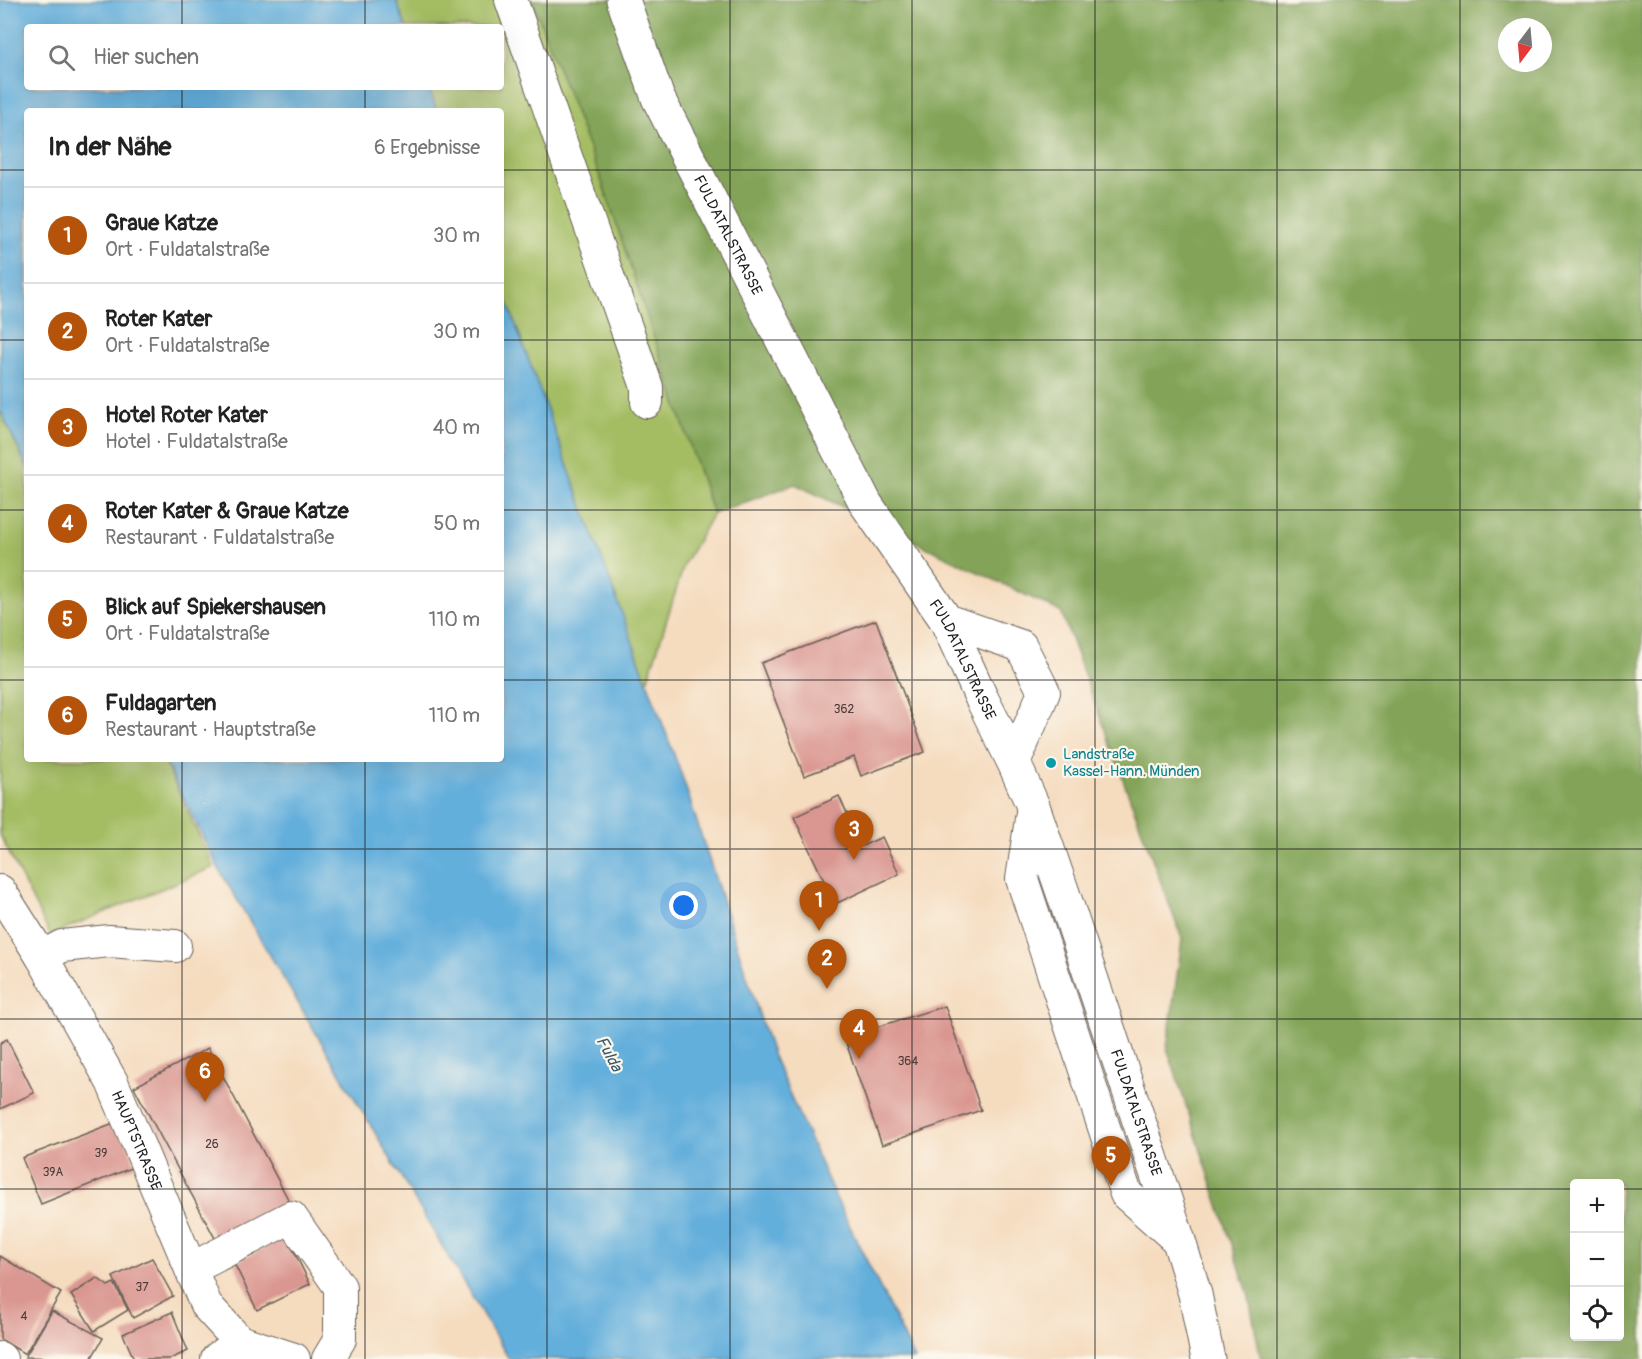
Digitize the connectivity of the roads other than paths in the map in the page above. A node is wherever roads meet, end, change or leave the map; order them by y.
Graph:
1 (511, 0) edge
2 (622, 0) edge
3 (647, 402) dead end
4 (945, 620) junction
5 (1014, 763) junction
6 (0, 891) edge
7 (175, 946) dead end
8 (42, 957) junction
9 (190, 1269) junction
10 (228, 1350) edge
11 (294, 1359) edge
12 (328, 1359) edge
13 (1208, 1359) edge

1 - 3 street
2 - 4 main road, FULDATALSTRASSE
4 - 5 main road, FULDATALSTRASSE
4 - 5 street
5 - 13 main road, FULDATALSTRASSE
6 - 8 street, HAUPTSTRASSE
7 - 8 street
8 - 9 street, HAUPTSTRASSE
9 - 10 street, HAUPTSTRASSE
9 - 12 street
10 - 11 street, HAUPTSTRASSE

